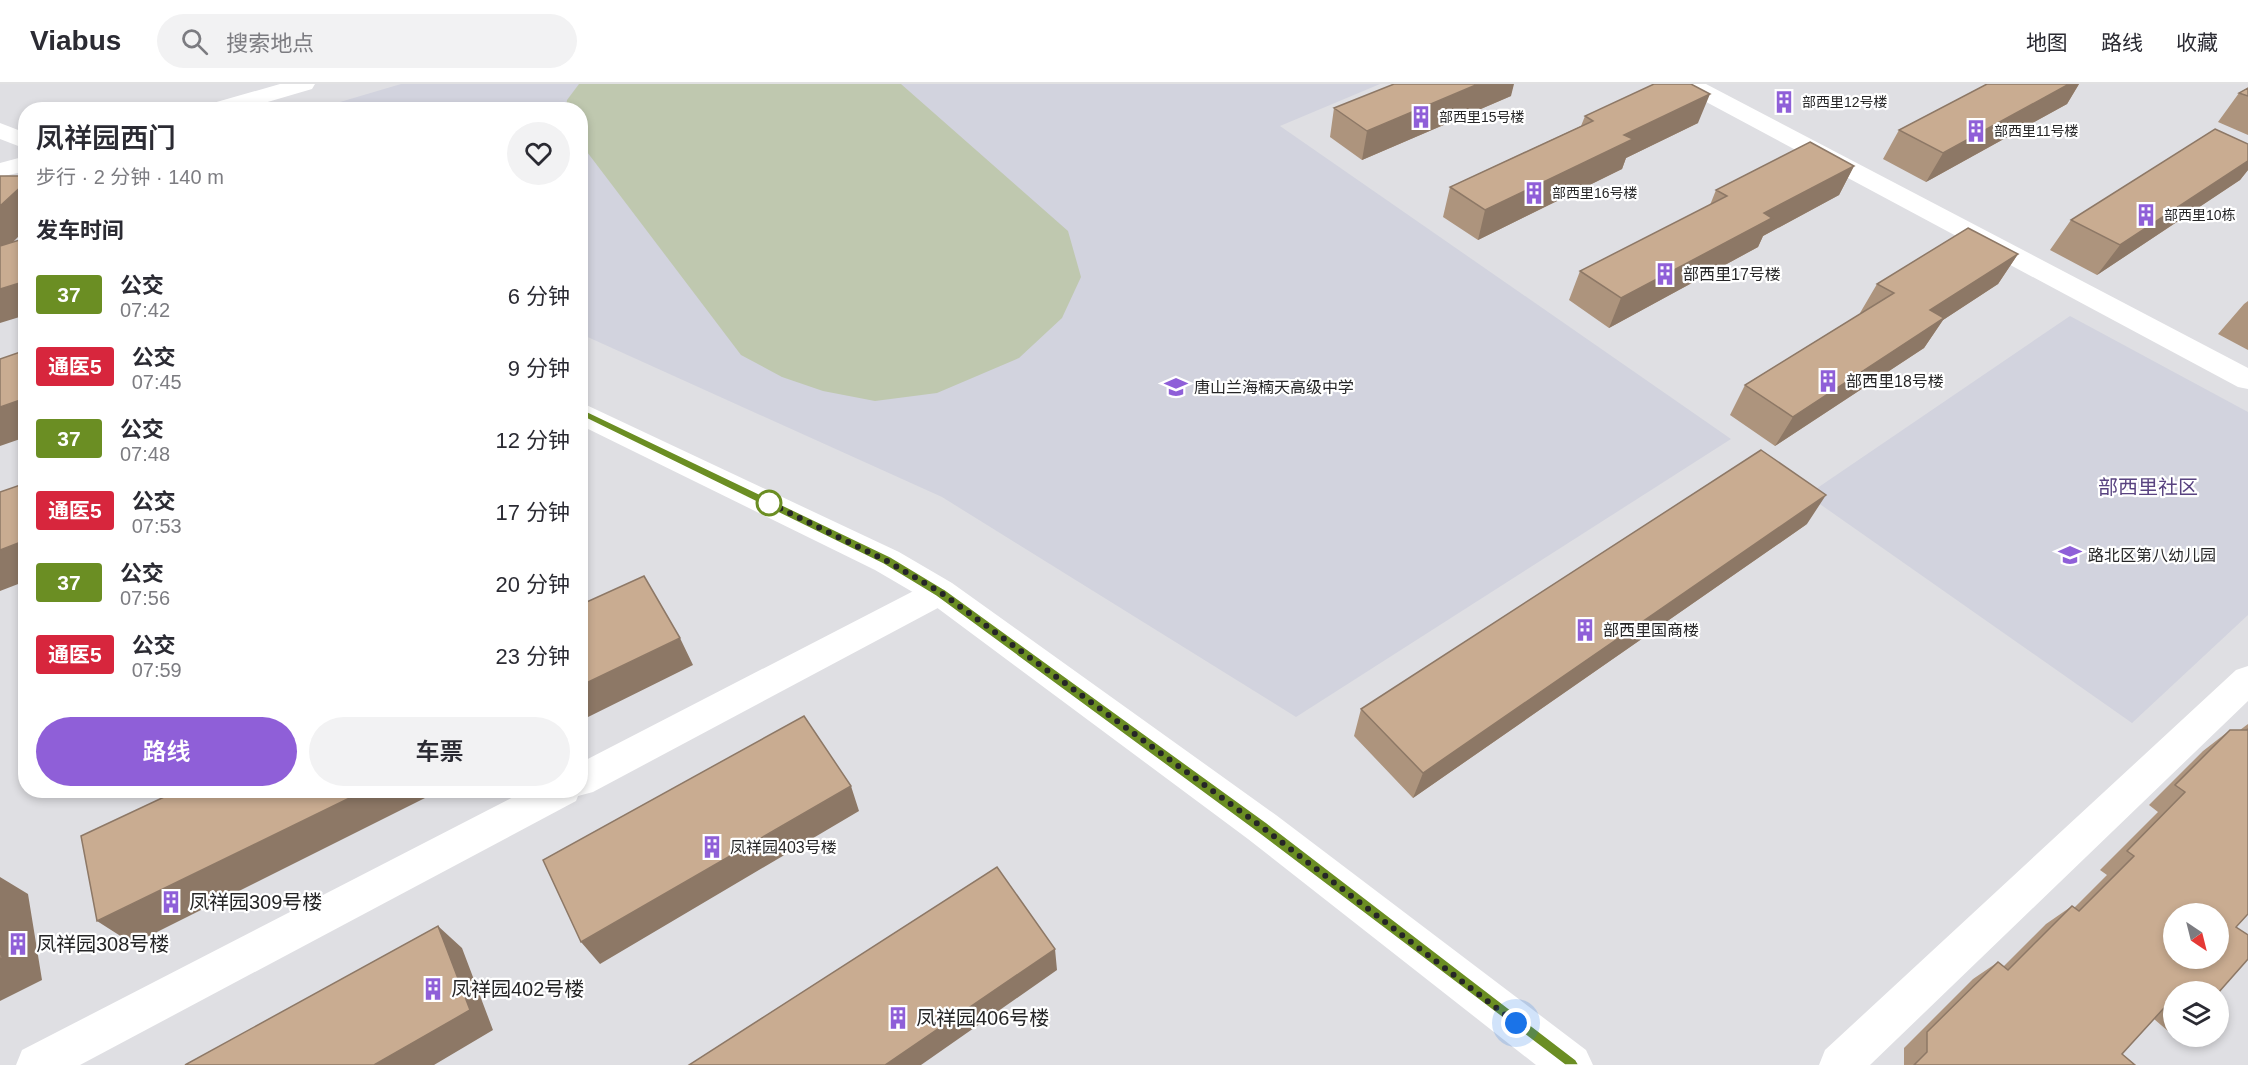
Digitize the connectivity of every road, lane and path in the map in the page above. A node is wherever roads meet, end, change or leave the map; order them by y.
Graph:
1 (304, 84) edge
2 (1690, 84) edge
3 (242, 102) edge
4 (0, 130) edge
5 (18, 138) edge
6 (18, 165) edge
7 (0, 170) edge
8 (2248, 380) edge
9 (588, 416) edge
10 (940, 592) junction
11 (2248, 680) edge
12 (588, 777) edge
13 (548, 798) edge
14 (38, 1065) edge
15 (1571, 1065) edge
16 (1840, 1065) edge

1 - 3 street
2 - 8 street
4 - 5 street
6 - 7 street
9 - 10 street
10 - 12 street
10 - 15 street
11 - 16 street
13 - 14 street

